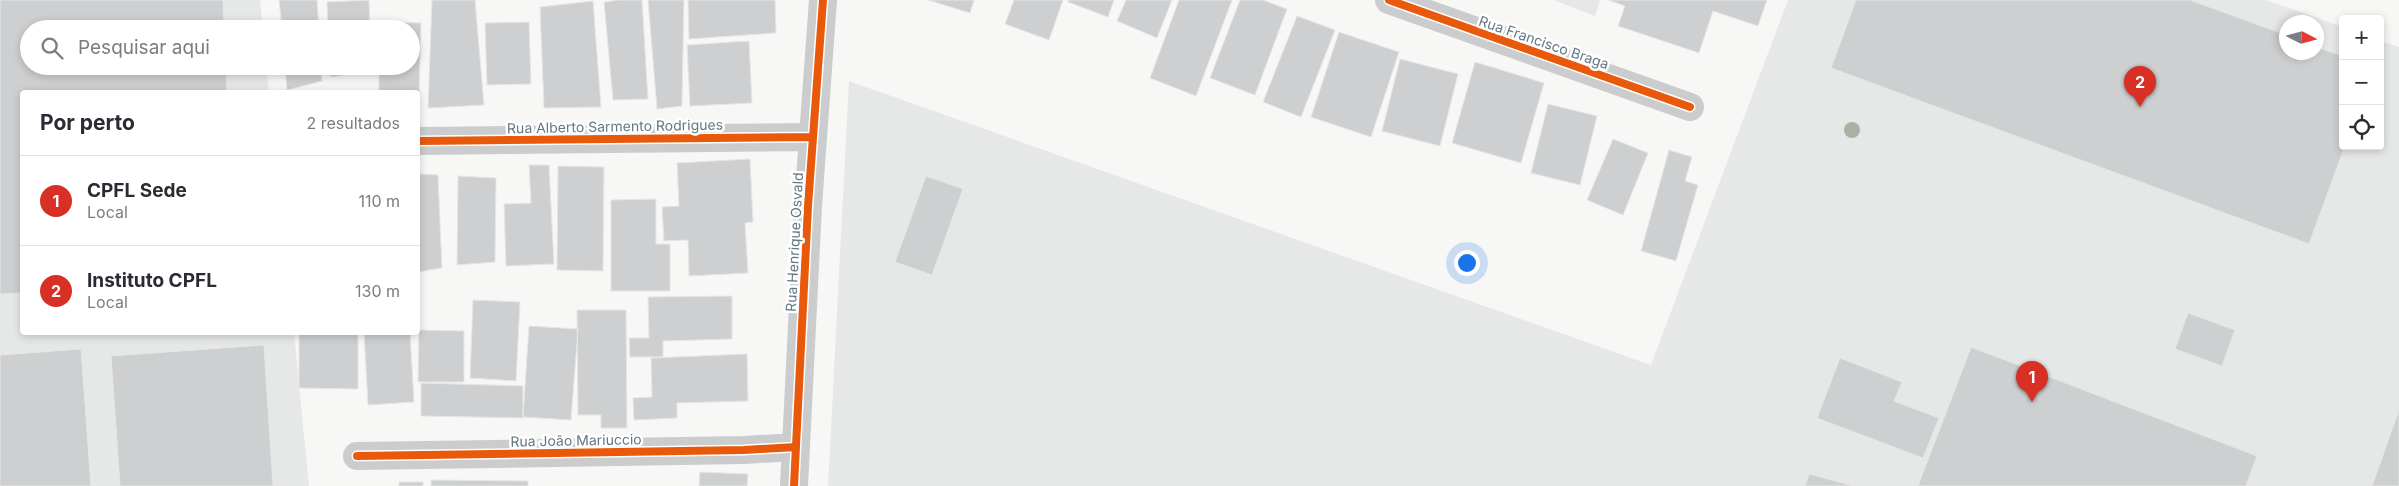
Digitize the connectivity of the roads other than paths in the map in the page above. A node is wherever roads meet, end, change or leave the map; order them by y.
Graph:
1 (824, 0) edge
2 (1389, 0) edge
3 (1690, 107) dead end
4 (813, 137) junction
5 (420, 141) edge
6 (796, 447) junction
7 (357, 456) dead end
8 (794, 486) edge

1 - 4 street, Rua Henrique Osvald
2 - 3 street, Rua Francisco Braga
4 - 5 street, Rua Alberto Sarmento Rodrigues
4 - 6 street, Rua Henrique Osvald
6 - 7 street, Rua João Mariuccio
6 - 8 street, Rua Henrique Osvald

